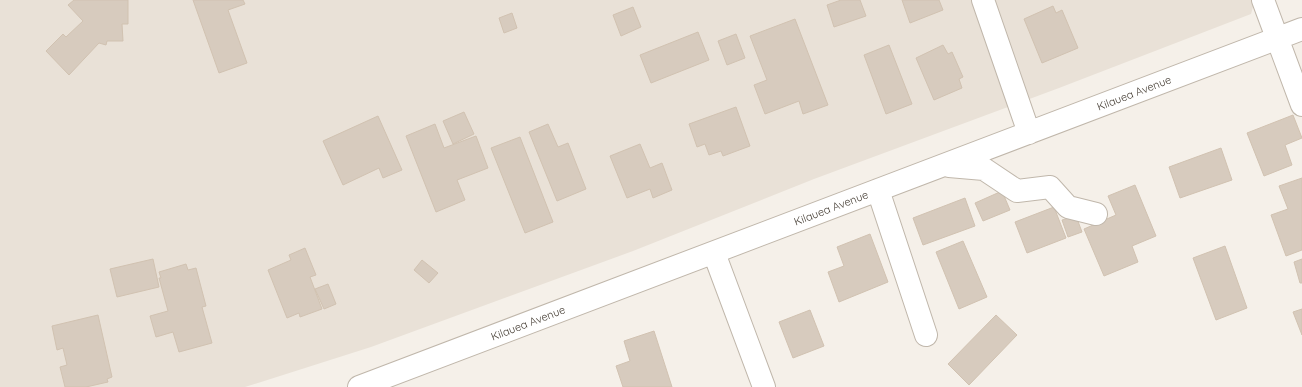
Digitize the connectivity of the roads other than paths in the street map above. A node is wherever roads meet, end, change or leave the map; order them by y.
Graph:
1 (983, 0) edge
2 (1263, 0) edge
3 (1302, 29) edge
4 (1277, 39) junction
5 (1302, 105) edge
6 (1029, 133) junction
7 (944, 165) junction
8 (878, 190) junction
9 (1096, 214) dead end
10 (714, 252) junction
11 (926, 335) dead end
12 (359, 387) edge
13 (764, 387) edge

1 - 6 street
2 - 4 street
3 - 4 street, Kilauea Avenue
4 - 5 street
4 - 6 street, Kilauea Avenue
6 - 7 street, Kilauea Avenue
7 - 8 street, Kilauea Avenue
7 - 9 street
8 - 10 street, Kilauea Avenue
8 - 11 street
10 - 12 street, Kilauea Avenue
10 - 13 street

